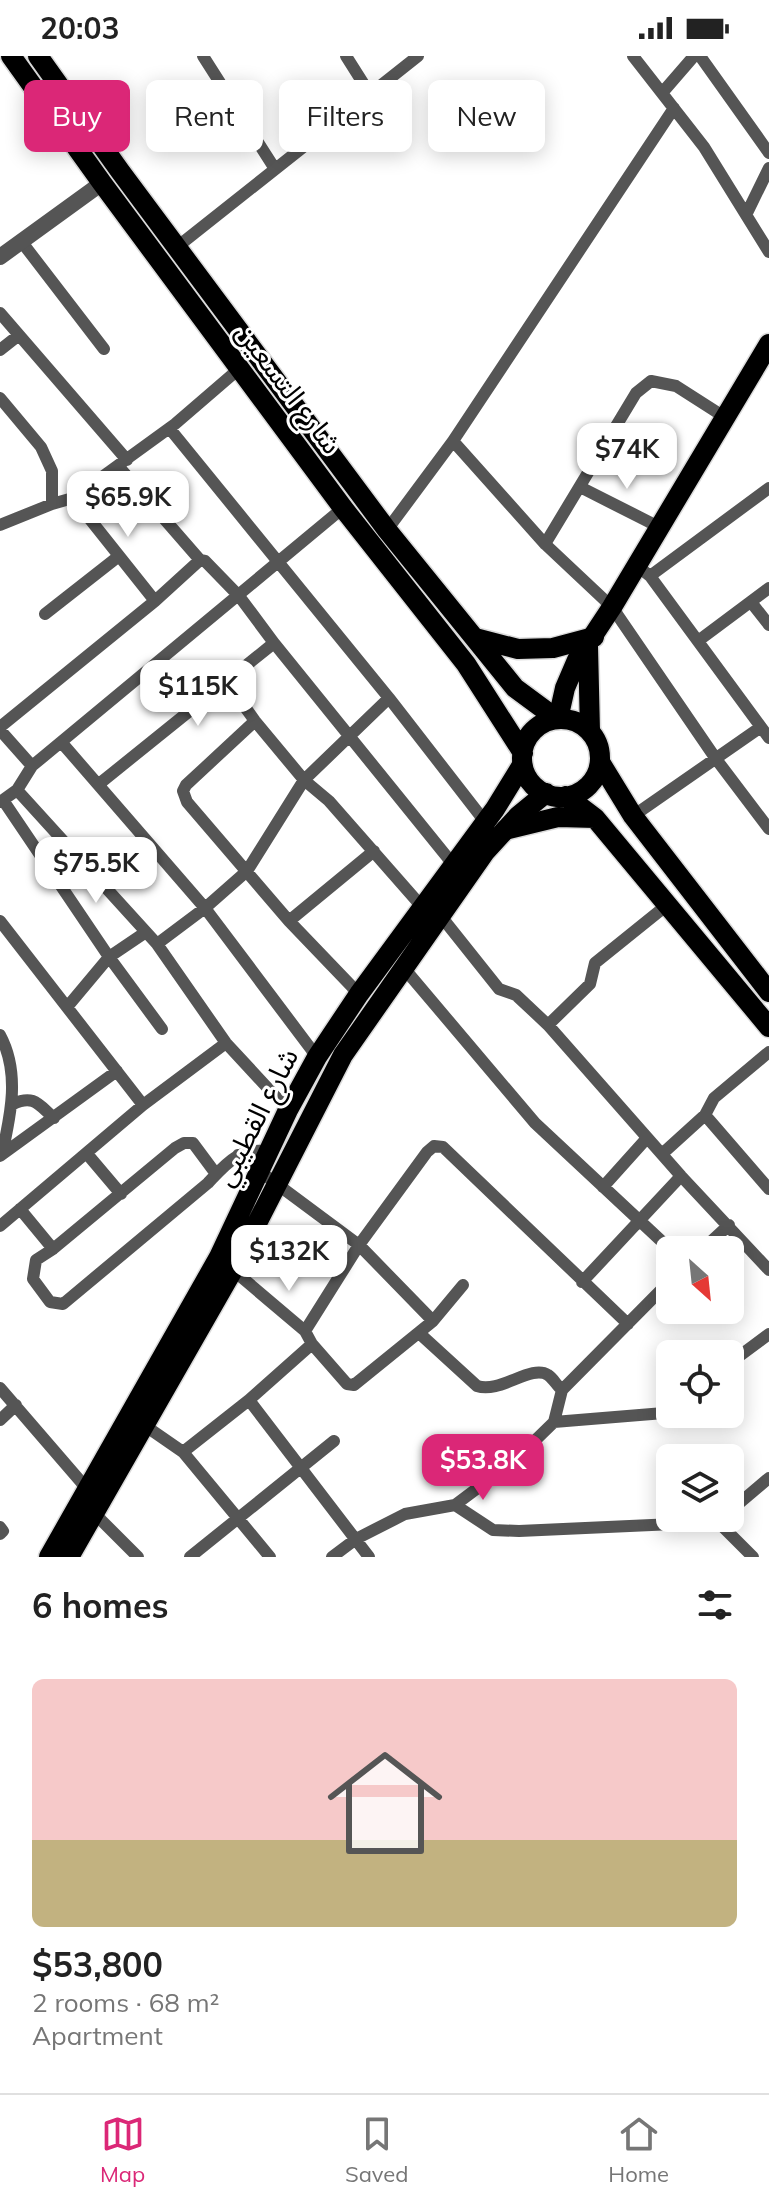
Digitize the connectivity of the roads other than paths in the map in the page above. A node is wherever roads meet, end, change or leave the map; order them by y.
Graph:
1 (11, 56) edge
2 (38, 56) edge
3 (203, 56) edge
4 (346, 56) edge
5 (418, 56) edge
6 (633, 56) edge
7 (694, 56) edge
8 (700, 56) edge
9 (361, 80) edge
10 (388, 80) edge
11 (662, 93) junction
12 (674, 108) junction
13 (297, 152) edge
14 (769, 153) edge
15 (769, 168) edge
16 (275, 169) junction
17 (120, 171) junction
18 (102, 183) junction
19 (746, 215) junction
20 (21, 241) junction
21 (177, 247) junction
22 (769, 252) edge
23 (0, 257) edge
24 (0, 313) edge
25 (19, 335) junction
26 (769, 344) edge
27 (104, 349) dead end
28 (0, 350) edge
29 (240, 368) junction
30 (0, 398) edge
31 (12, 412) junction
32 (726, 418) junction
33 (0, 421) edge
34 (170, 429) junction
35 (453, 441) junction
36 (123, 463) junction
37 (580, 487) junction
38 (769, 488) edge
39 (73, 498) junction
40 (52, 504) junction
41 (343, 508) junction
42 (0, 525) edge
43 (659, 527) junction
44 (387, 530) junction
45 (545, 544) junction
46 (119, 556) junction
47 (200, 560) junction
48 (277, 561) junction
49 (643, 570) junction
50 (769, 588) edge
51 (239, 596) junction
52 (155, 601) junction
53 (751, 602) junction
54 (612, 607) junction
55 (45, 614) dead end
56 (769, 625) edge
57 (475, 638) junction
58 (591, 641) junction
59 (698, 641) junction
60 (274, 643) junction
61 (227, 682) junction
62 (389, 698) junction
63 (557, 719) junction
64 (255, 721) junction
65 (761, 727) junction
66 (0, 728) edge
67 (590, 731) junction
68 (348, 735) junction
69 (769, 738) edge
70 (62, 743) junction
71 (522, 759) junction
72 (716, 759) junction
73 (600, 762) junction
74 (32, 766) junction
75 (304, 780) junction
76 (99, 784) junction
77 (17, 790) junction
78 (556, 795) junction
79 (2, 801) edge
80 (633, 816) junction
81 (595, 818) junction
82 (495, 826) junction
83 (769, 829) edge
84 (374, 851) junction
85 (247, 871) junction
86 (459, 873) junction
87 (667, 905) junction
88 (205, 908) junction
89 (431, 911) junction
90 (0, 921) edge
91 (289, 921) junction
92 (146, 932) junction
93 (157, 944) junction
94 (109, 957) junction
95 (403, 967) junction
96 (769, 992) edge
97 (359, 994) junction
98 (68, 1006) junction
99 (548, 1025) junction
100 (769, 1027) edge
101 (162, 1029) dead end
102 (0, 1035) edge
103 (226, 1043) junction
104 (769, 1052) edge
105 (317, 1057) junction
106 (117, 1071) junction
107 (13, 1104) junction
108 (143, 1105) junction
109 (288, 1110) junction
110 (705, 1115) junction
111 (54, 1118) junction
112 (647, 1138) junction
113 (269, 1152) junction
114 (662, 1154) junction
115 (1, 1155) edge
116 (88, 1155) junction
117 (238, 1155) junction
118 (216, 1174) junction
119 (681, 1176) junction
120 (268, 1178) junction
121 (603, 1187) junction
122 (769, 1189) edge
123 (121, 1194) junction
124 (20, 1209) junction
125 (640, 1221) junction
126 (729, 1225) junction
127 (0, 1226) edge
128 (656, 1236) edge
129 (717, 1236) edge
130 (359, 1245) junction
131 (53, 1249) junction
132 (233, 1270) junction
133 (769, 1270) edge
134 (582, 1282) junction
135 (463, 1285) dead end
136 (656, 1295) edge
137 (433, 1321) junction
138 (628, 1324) junction
139 (305, 1331) junction
140 (419, 1333) junction
141 (769, 1334) edge
142 (312, 1344) junction
143 (744, 1353) edge
144 (0, 1388) edge
145 (562, 1390) junction
146 (249, 1400) junction
147 (16, 1405) junction
148 (656, 1414) edge
149 (0, 1420) edge
150 (554, 1422) junction
151 (144, 1425) junction
152 (334, 1441) dead end
153 (183, 1452) junction
154 (301, 1469) junction
155 (769, 1478) edge
156 (88, 1490) junction
157 (744, 1499) edge
158 (455, 1505) junction
159 (94, 1513) junction
160 (238, 1519) junction
161 (656, 1524) edge
162 (0, 1527) edge
163 (731, 1532) edge
164 (0, 1534) edge
165 (356, 1539) junction
166 (49, 1557) edge
167 (69, 1557) edge
168 (138, 1557) edge
169 (190, 1557) edge
170 (270, 1557) edge
171 (332, 1557) edge
172 (369, 1557) edge
173 (753, 1557) edge

1 - 18 main road, شارع التسعين
2 - 17 main road, شارع التسعين
3 - 16 street
4 - 9 street
5 - 10 street
6 - 11 street
7 - 11 street
8 - 14 street
11 - 12 street
12 - 19 street
12 - 35 street
13 - 16 street
15 - 19 street
16 - 21 street
17 - 18 main road
17 - 21 main road, شارع التسعين
18 - 20 street
18 - 29 main road, شارع التسعين
19 - 22 street
20 - 23 street
20 - 27 street
21 - 44 main road, شارع التسعين
24 - 25 street
25 - 28 street
25 - 36 street
26 - 32 main road
29 - 34 street
29 - 41 main road, شارع التسعين
30 - 31 street
31 - 33 street
31 - 40 street
32 - 37 street
32 - 43 main road
34 - 36 street
34 - 48 street
35 - 44 street
35 - 45 street
36 - 39 street
36 - 47 street
37 - 43 street
37 - 45 street
38 - 49 street
39 - 40 street
39 - 46 street
40 - 42 street
41 - 48 street
41 - 71 main road, شارع التسعين
43 - 49 main road
44 - 57 main road, شارع التسعين
45 - 54 street
46 - 52 street
46 - 55 street
47 - 51 street
47 - 52 street
48 - 51 street
48 - 62 street
49 - 54 main road
49 - 59 street
50 - 53 street
51 - 60 street
51 - 70 street
52 - 66 street
53 - 56 street
53 - 59 street
54 - 58 main road
54 - 72 street
57 - 58 main road
57 - 63 main road, شارع التسعين
58 - 63 main road
58 - 67 main road
59 - 65 street
60 - 61 street
60 - 68 street
61 - 64 street
61 - 76 street
62 - 68 street
62 - 82 street
63 - 67 main road
63 - 71 main road
64 - 75 street
64 - 85 street
65 - 69 street
65 - 72 street
66 - 74 street
67 - 73 main road
68 - 75 street
68 - 86 street
70 - 74 street
70 - 76 street
71 - 78 main road
71 - 82 main road, شارع القطيبي
72 - 80 street
72 - 83 street
73 - 78 main road
73 - 80 main road
74 - 77 street
75 - 84 street
75 - 85 street
76 - 88 street
77 - 79 street
77 - 92 street
78 - 81 main road
78 - 82 main road, شارع القطيبي
79 - 94 street
80 - 96 main road
81 - 82 main road
81 - 87 main road
82 - 86 main road, شارع القطيبي
84 - 89 street
84 - 91 street
85 - 88 street
85 - 91 street
86 - 89 main road, شارع القطيبي
87 - 99 street
87 - 100 main road
88 - 93 street
88 - 105 street
89 - 95 main road, شارع القطيبي
89 - 97 main road, شارع القطيبي
89 - 99 street
90 - 98 street
91 - 97 street
92 - 93 street
92 - 94 street
93 - 103 street
94 - 98 street
94 - 101 street
95 - 120 main road, شارع القطيبي
95 - 121 street
97 - 105 main road, شارع القطيبي
98 - 106 street
99 - 112 street
102 - 107 street
103 - 108 street
103 - 109 street
104 - 110 street
105 - 109 main road, شارع القطيبي
106 - 108 street
106 - 111 street
107 - 111 street
107 - 115 street
108 - 116 street
109 - 113 main road, شارع القطيبي
110 - 114 street
110 - 122 street
111 - 115 street
112 - 114 street
112 - 121 street
113 - 117 street
113 - 120 main road, شارع القطيبي
114 - 119 street
116 - 123 street
116 - 124 street
117 - 118 street
117 - 120 street
118 - 123 street
118 - 131 street
119 - 125 street
119 - 126 street
120 - 130 street
120 - 132 main road, شارع القطيبي
120 - 156 main road, شارع القطيبي
121 - 125 street
123 - 131 street
124 - 127 street
124 - 131 street
125 - 128 street
125 - 134 street
126 - 129 street
126 - 133 street
130 - 134 street
130 - 137 street
130 - 139 street
132 - 139 street
132 - 151 main road, شارع القطيبي
134 - 138 street
135 - 137 street
136 - 138 street
137 - 140 street
138 - 145 street
139 - 142 street
140 - 142 street
140 - 145 street
141 - 143 street
142 - 146 street
144 - 147 street
145 - 150 street
146 - 153 street
146 - 154 street
147 - 149 street
147 - 156 street
148 - 150 street
150 - 158 street
151 - 153 street
151 - 159 main road, شارع القطيبي
152 - 154 street
153 - 160 street
154 - 160 street
154 - 165 street
155 - 157 street
156 - 166 main road, شارع القطيبي
158 - 161 street
158 - 165 street
159 - 167 main road, شارع القطيبي
159 - 168 street
160 - 169 street
160 - 170 street
162 - 164 street
163 - 173 street
165 - 171 street
165 - 172 street

